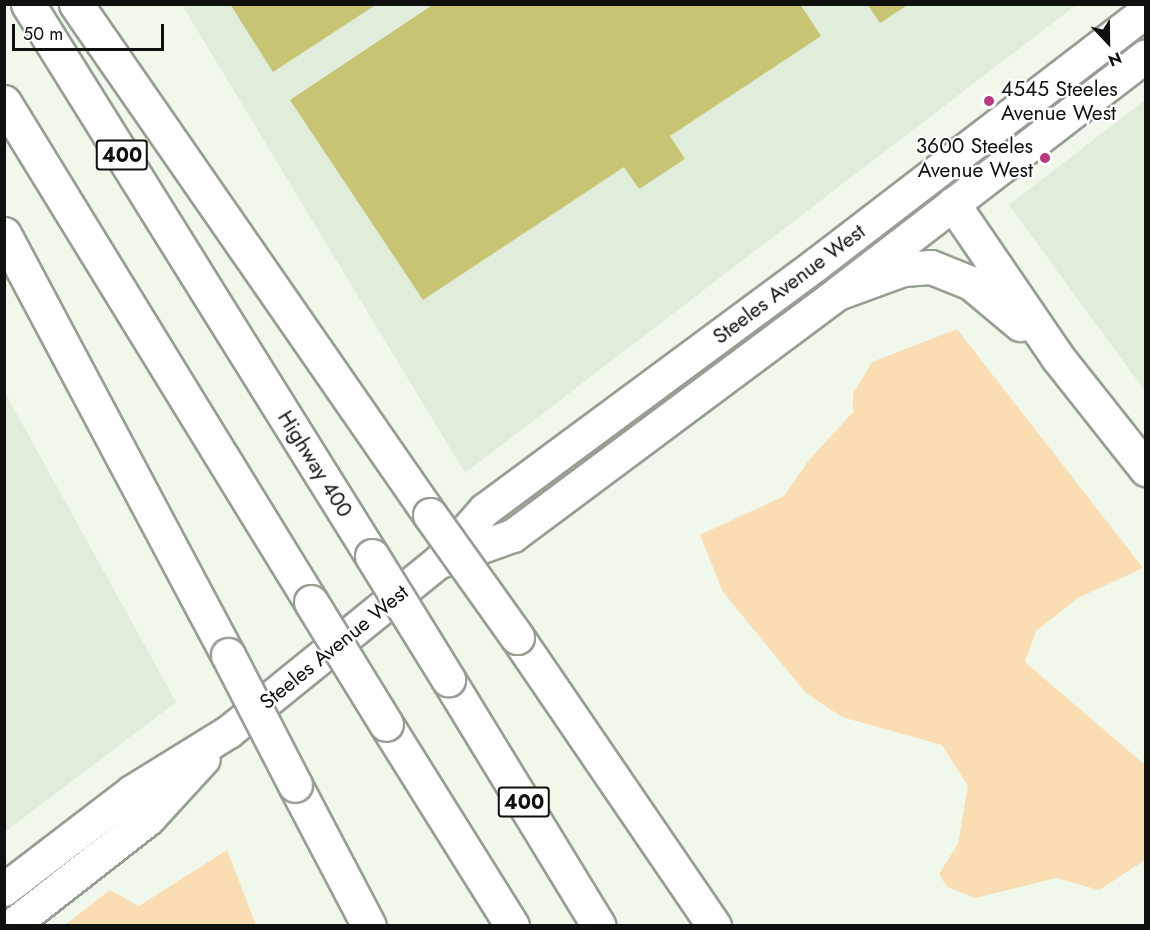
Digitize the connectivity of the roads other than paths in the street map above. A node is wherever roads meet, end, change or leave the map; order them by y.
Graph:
1 (28, 4) edge
2 (76, 4) edge
3 (1146, 12) edge
4 (1146, 56) edge
5 (4, 102) edge
6 (935, 174) junction
7 (953, 204) junction
8 (4, 234) edge
9 (840, 292) junction
10 (1058, 358) junction
11 (1146, 469) edge
12 (439, 562) junction
13 (229, 732) junction
14 (4, 890) edge
15 (12, 926) edge
16 (369, 926) edge
17 (512, 926) edge
18 (599, 926) edge
19 (714, 926) edge

1 - 18 highway, Highway 400 / 400, bridge
2 - 19 highway, bridge
3 - 6 main road, Steeles Avenue West
4 - 7 main road, Steeles Avenue West
5 - 17 highway, bridge
6 - 7 main road
6 - 12 main road, Steeles Avenue West
7 - 9 main road, Steeles Avenue West
7 - 10 highway
8 - 16 highway, bridge
9 - 10 highway
9 - 12 main road, Steeles Avenue West
10 - 11 highway
12 - 13 main road, Steeles Avenue West
13 - 14 main road, Steeles Avenue West
13 - 15 main road, Steeles Avenue West

